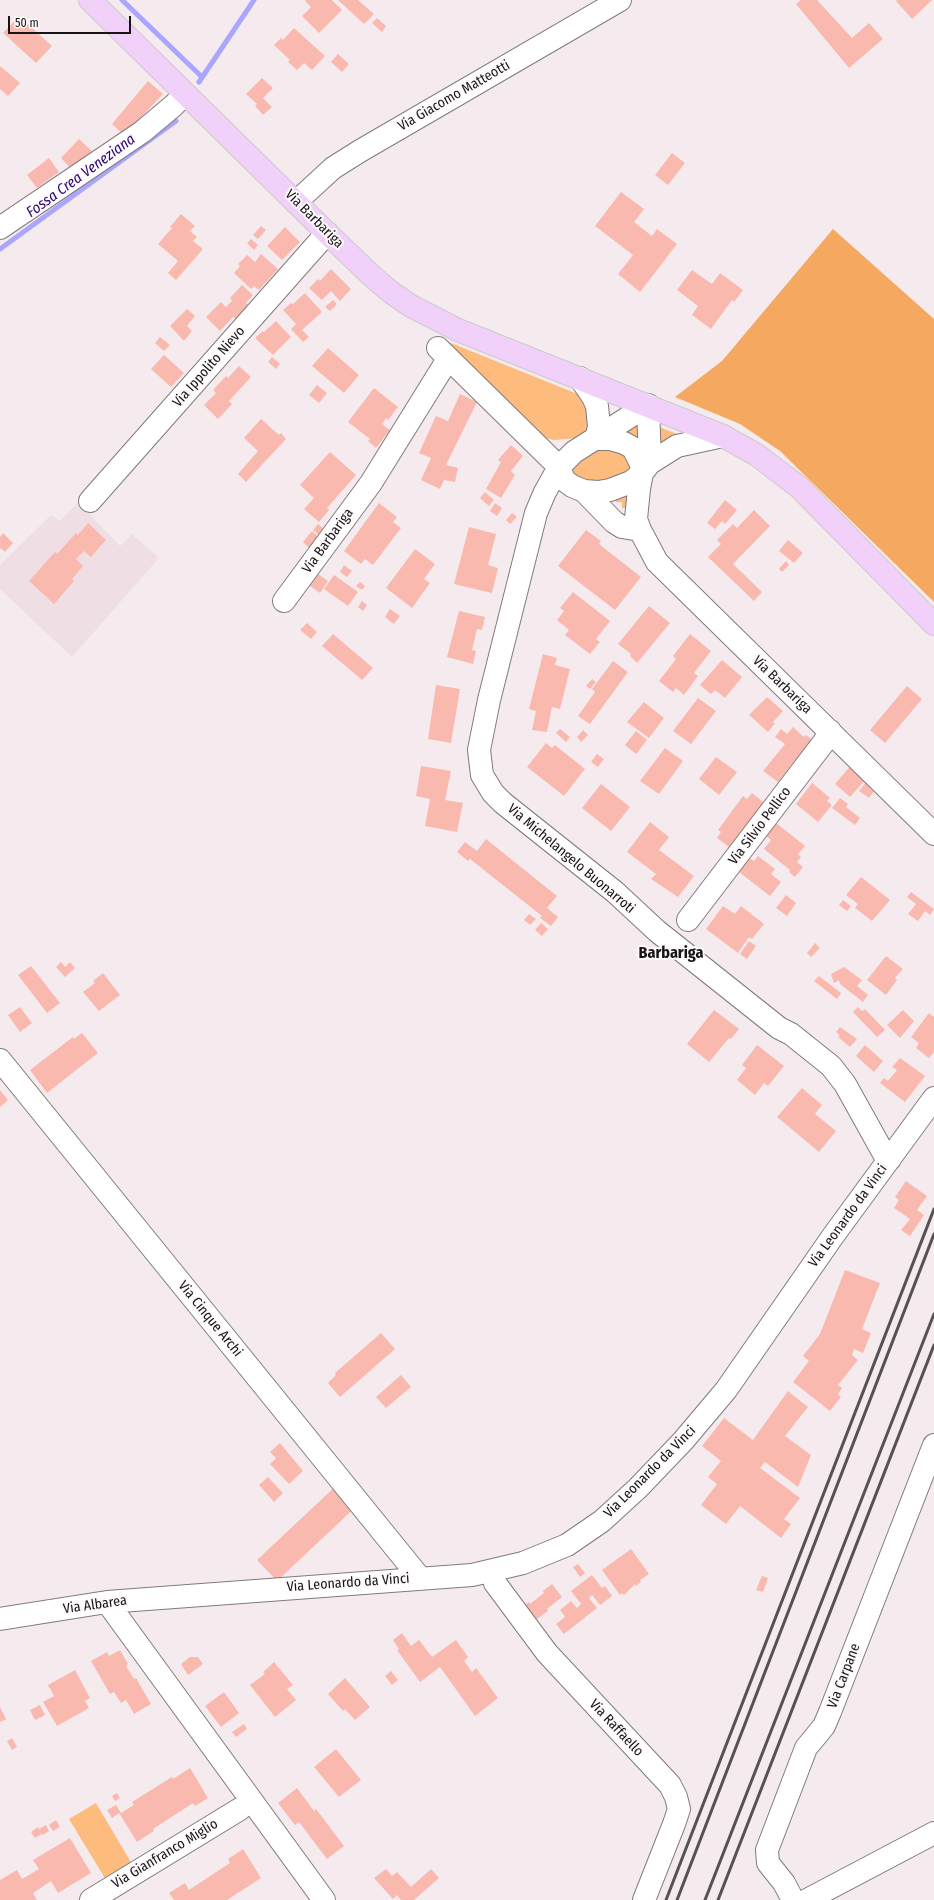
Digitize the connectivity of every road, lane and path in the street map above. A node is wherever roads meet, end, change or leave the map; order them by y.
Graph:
1 (90, 0) edge
2 (620, 0) edge
3 (185, 94) junction
4 (296, 202) junction
5 (0, 228) edge
6 (327, 232) junction
7 (580, 378) junction
8 (648, 405) junction
9 (724, 436) junction
10 (596, 439) junction
11 (559, 467) junction
12 (646, 468) junction
13 (584, 490) junction
14 (90, 501) dead end
15 (640, 530) junction
16 (284, 601) dead end
17 (934, 624) edge
18 (830, 732) junction
19 (934, 834) edge
20 (688, 920) dead end
21 (0, 1060) edge
22 (934, 1098) edge
23 (890, 1159) junction
24 (934, 1445) edge
25 (492, 1572) junction
26 (420, 1578) junction
27 (190, 1594) joint
28 (107, 1602) junction
29 (0, 1619) edge
30 (240, 1809) dead end
31 (934, 1833) edge
32 (806, 1899) edge
33 (91, 1900) edge
34 (324, 1900) edge
35 (644, 1900) edge

1 - 3 main road, Via Barbariga
2 - 4 street, Via Giacomo Matteotti
3 - 4 main road, Via Barbariga
3 - 5 street
4 - 6 main road, Via Barbariga
6 - 7 main road, Via Barbariga
6 - 14 street, Via Ippolito Nievo
7 - 8 main road, Via Barbariga
7 - 10 street
8 - 9 main road, Via Barbariga
8 - 10 street
8 - 12 street, Via Barbariga
9 - 12 street, Via Barbariga
9 - 17 main road, Via Barbariga
10 - 11 street
10 - 12 street
11 - 13 street, Via Barbariga
11 - 16 street, Via Barbariga
11 - 23 street, Via Michelangelo Buonarroti
12 - 13 street, Via Barbariga
12 - 15 street, Via Barbariga
13 - 15 street, Via Barbariga
15 - 18 street, Via Barbariga
18 - 19 street, Via Barbariga
18 - 20 street, Via Silvio Pellico
21 - 26 street, Via Cinque Archi
22 - 23 street, Via Leonardo da Vinci
23 - 25 street, Via Leonardo da Vinci
24 - 32 street, Via Carpane
25 - 26 street, Via Leonardo da Vinci
25 - 35 street, Via Raffaello
26 - 27 street, Via Leonardo da Vinci
27 - 28 street, Via Albarea
28 - 29 street, Via Albarea
28 - 34 street
30 - 33 street, Via Gianfranco Miglio
31 - 32 street

